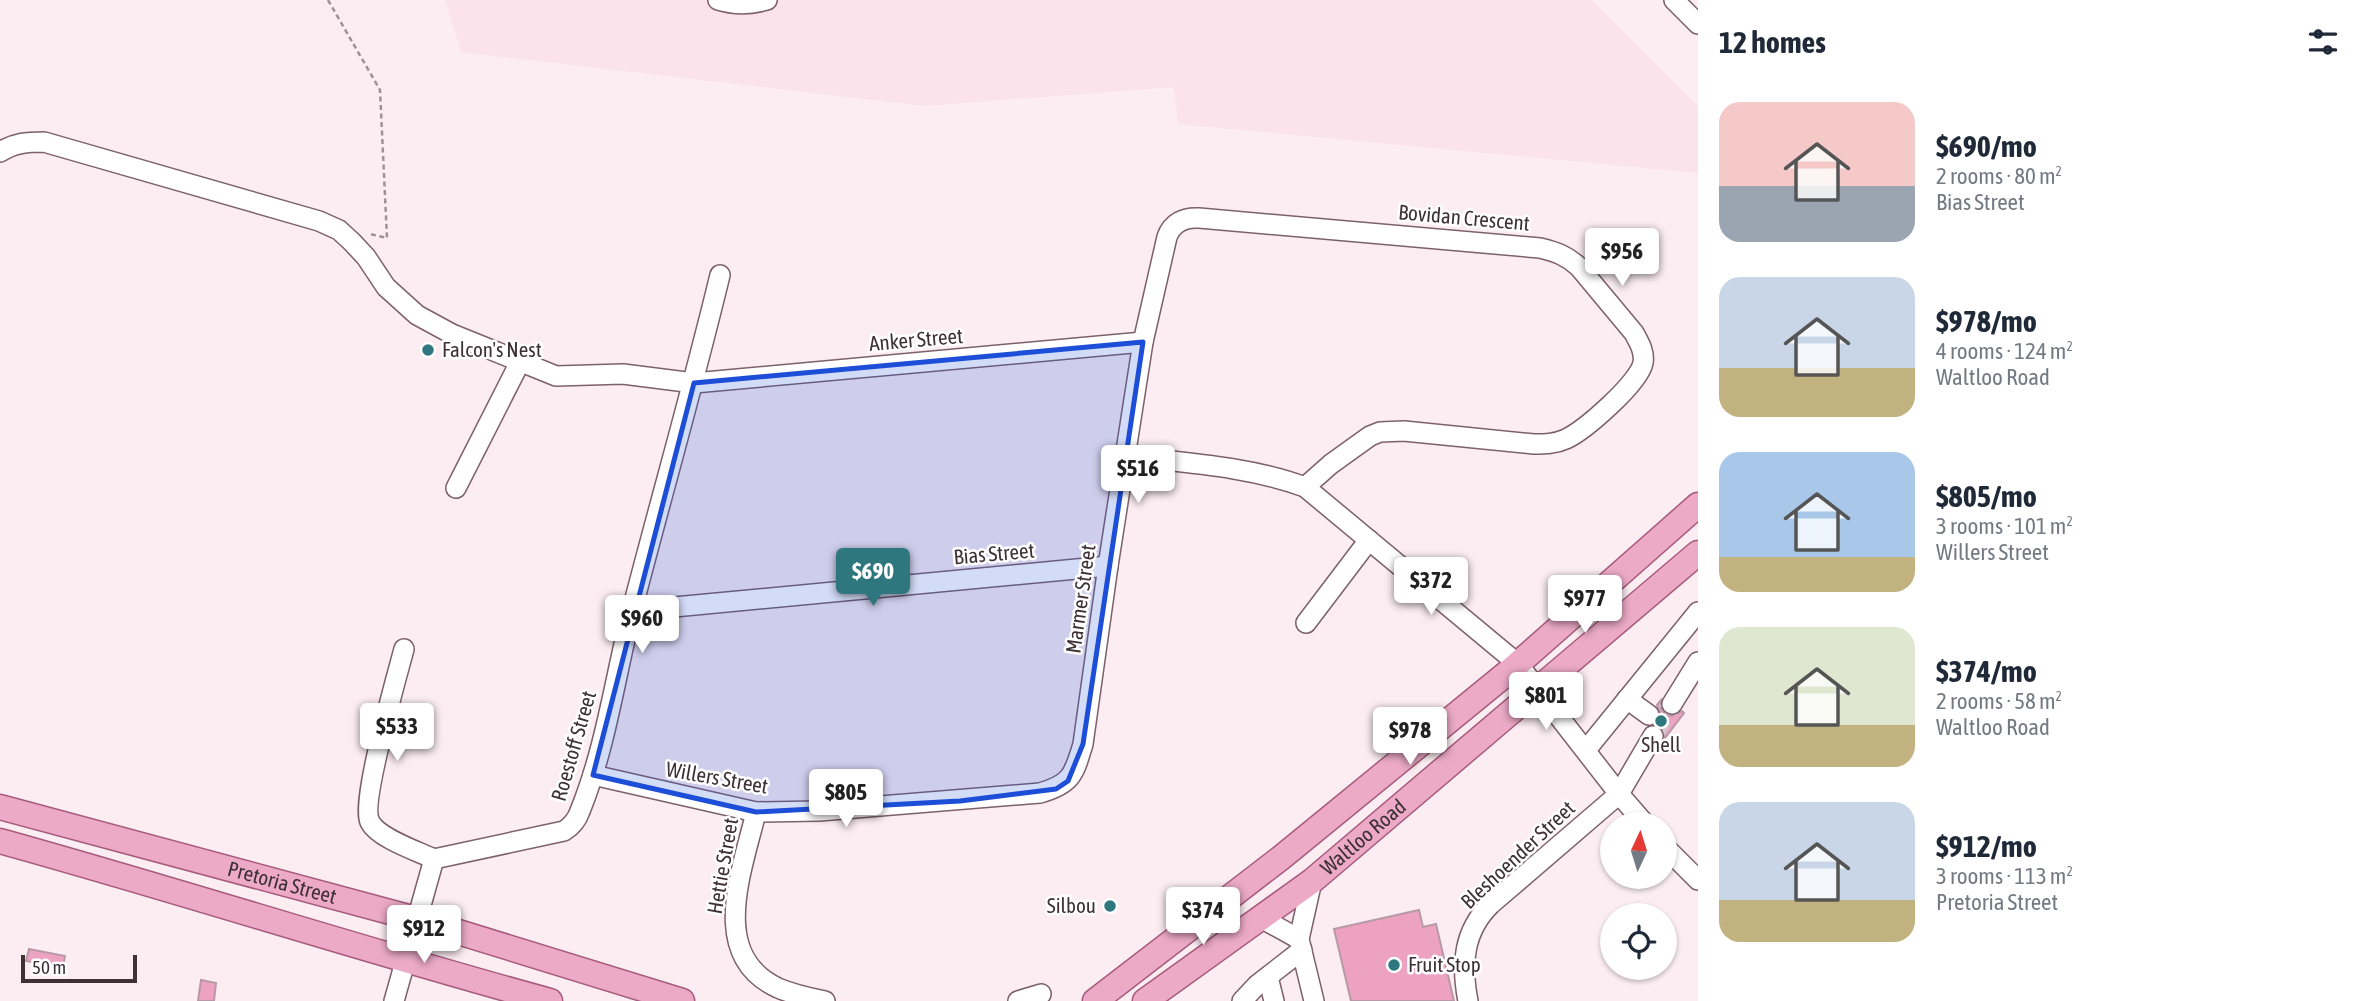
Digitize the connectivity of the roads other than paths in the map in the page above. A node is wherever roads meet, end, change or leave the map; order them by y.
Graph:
1 (718, 0) edge
2 (767, 0) edge
3 (1674, 0) edge
4 (1698, 24) edge
5 (0, 152) edge
6 (1170, 229) joint
7 (720, 275) dead end
8 (1143, 342) junction
9 (520, 362) junction
10 (694, 383) junction
11 (1126, 456) junction
12 (1305, 487) junction
13 (456, 488) dead end
14 (1698, 505) edge
15 (1369, 540) junction
16 (1698, 553) edge
17 (1108, 566) junction
18 (632, 611) junction
19 (1698, 612) edge
20 (1306, 623) dead end
21 (404, 649) dead end
22 (1667, 650) junction
23 (1698, 661) edge
24 (1518, 664) junction
25 (1539, 689) junction
26 (1627, 699) junction
27 (1672, 704) tunnel mouth
28 (1649, 715) dead end
29 (1653, 736) tunnel mouth
30 (1586, 750) junction
31 (1076, 768) joint
32 (593, 775) junction
33 (1619, 794) junction
34 (0, 807) edge
35 (755, 812) junction
36 (1635, 812) edge
37 (0, 841) edge
38 (434, 859) junction
39 (1677, 859) edge
40 (1698, 880) edge
41 (1312, 881) junction
42 (1261, 918) junction
43 (416, 919) junction
44 (1300, 945) junction
45 (404, 961) junction
46 (1268, 977) junction
47 (1041, 994) dead end
48 (394, 1001) edge
49 (550, 1001) edge
50 (682, 1001) edge
51 (825, 1001) edge
52 (1018, 1001) edge
53 (1096, 1001) edge
54 (1145, 1001) edge
55 (1242, 1001) edge
56 (1274, 1001) edge
57 (1314, 1001) edge
58 (1468, 1001) edge

1 - 2 street
3 - 4 street
5 - 9 street, Anker Street
6 - 8 street, Marmer Street
6 - 12 street, Bovidan Crescent
7 - 10 street, Roestoff Street
8 - 10 street, Anker Street
8 - 11 street, Marmer Street
9 - 10 street, Anker Street
9 - 13 street
10 - 18 street, Roestoff Street
11 - 12 street
11 - 17 street, Marmer Street
12 - 15 street
14 - 24 main road, Waltloo Road
15 - 20 street
15 - 24 street
16 - 25 main road, Waltloo Road
17 - 18 street, Bias Street
17 - 31 street, Marmer Street
18 - 32 street, Roestoff Street
19 - 22 street
21 - 38 street
22 - 23 street
22 - 26 street
23 - 27 street
24 - 25 street
24 - 53 main road, Waltloo Road
25 - 30 street
25 - 41 main road, Waltloo Road
26 - 28 street
26 - 30 street
29 - 33 street, Bleshoender Street
30 - 33 street
31 - 35 street, Willers Street
32 - 35 street, Willers Street
32 - 38 street, Roestoff Street
33 - 36 street
33 - 58 street, Bleshoender Street
34 - 43 main road, Pretoria Street
35 - 51 street, Hettie Street
37 - 45 main road, Pretoria Street
38 - 43 street
39 - 40 street
41 - 42 main road, Waltloo Road
41 - 44 street
42 - 44 street
42 - 54 main road, Waltloo Road
43 - 45 street
43 - 50 main road, Pretoria Street
44 - 46 street
44 - 57 street
45 - 48 street
45 - 49 main road, Pretoria Street
46 - 55 street
46 - 56 street
47 - 52 street

